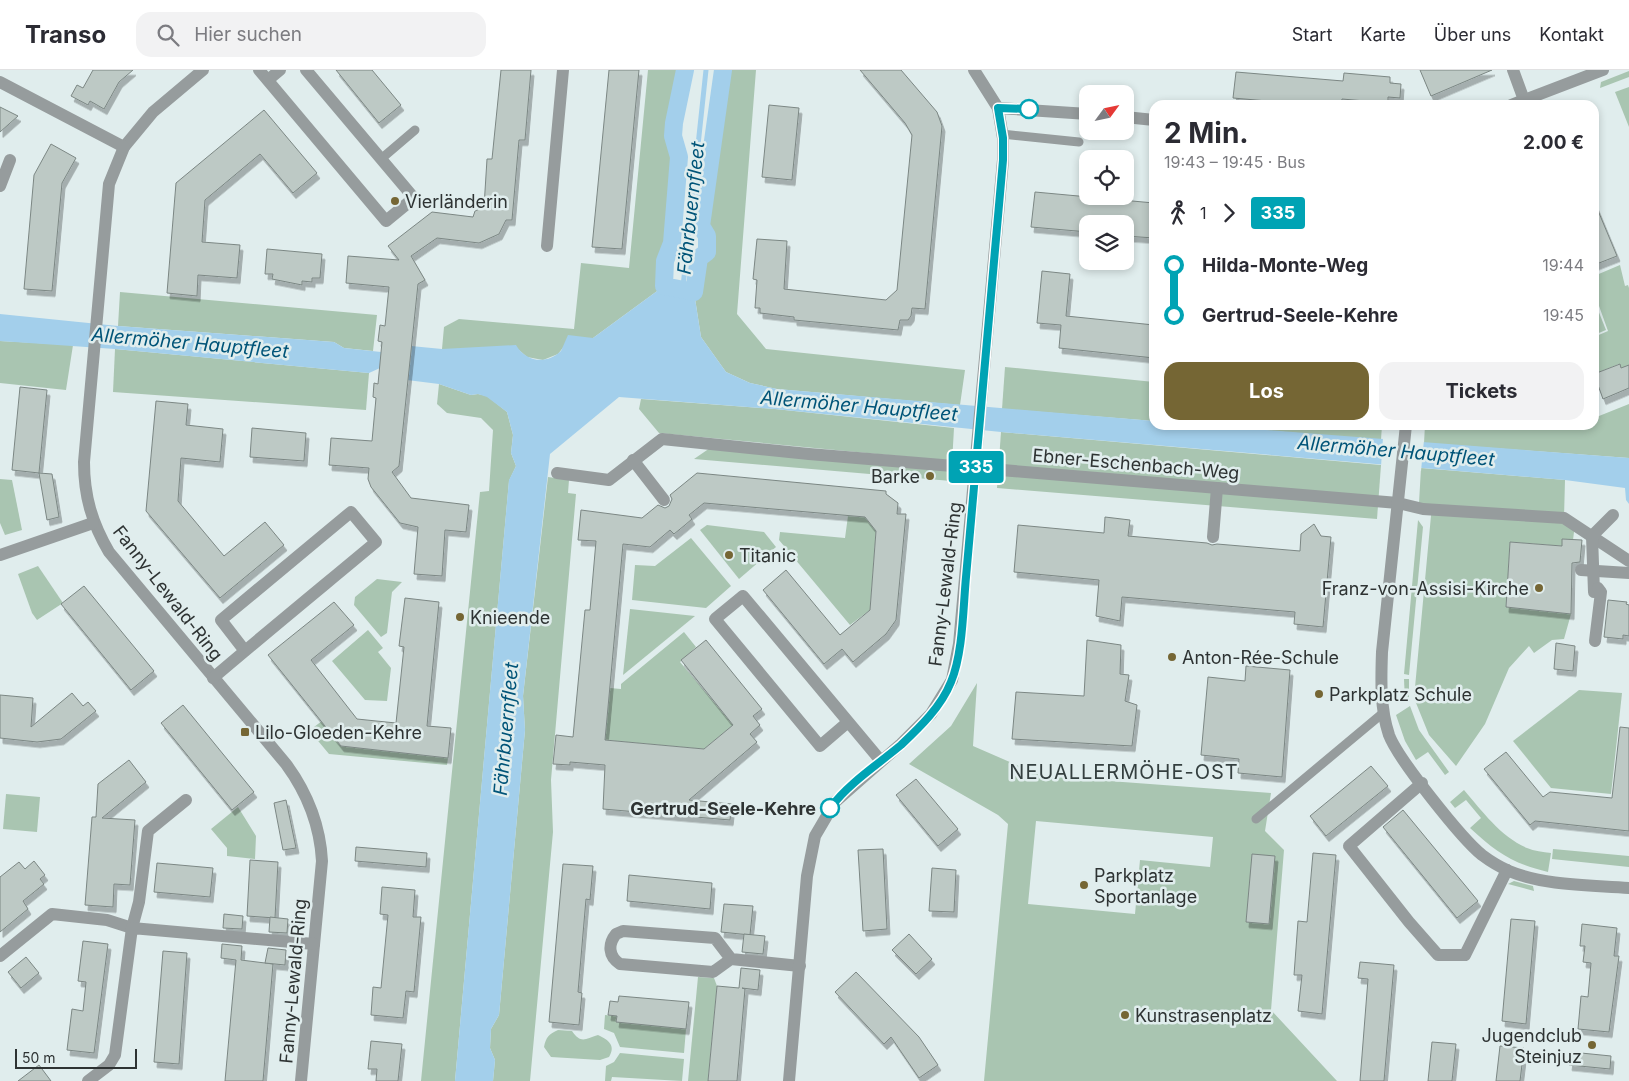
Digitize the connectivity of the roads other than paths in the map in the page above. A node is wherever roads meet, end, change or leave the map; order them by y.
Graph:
1 (203, 70) edge
2 (259, 70) edge
3 (280, 70) edge
4 (306, 70) edge
5 (563, 70) edge
6 (974, 70) edge
7 (1513, 70) edge
8 (1603, 70) edge
9 (268, 80) junction
10 (0, 82) edge
11 (1524, 100) joint
12 (998, 108) junction
13 (1079, 113) edge
14 (1134, 119) edge
15 (1149, 120) edge
16 (415, 130) dead end
17 (1002, 134) junction
18 (1079, 142) dead end
19 (124, 147) junction
20 (381, 159) junction
21 (10, 160) dead end
22 (0, 186) edge
23 (547, 246) dead end
24 (1406, 430) edge
25 (634, 460) junction
26 (976, 468) junction
27 (557, 473) dead end
28 (1217, 488) junction
29 (1399, 497) junction
30 (664, 500) dead end
31 (1612, 515) dead end
32 (93, 523) junction
33 (1592, 536) junction
34 (1214, 537) dead end
35 (0, 555) edge
36 (1629, 562) edge
37 (1587, 570) junction
38 (1612, 572) junction
39 (1629, 573) edge
40 (1598, 588) junction
41 (1595, 641) dead end
42 (245, 651) junction
43 (213, 678) junction
44 (1383, 713) junction
45 (848, 722) junction
46 (881, 760) junction
47 (1422, 783) junction
48 (186, 800) dead end
49 (1256, 819) dead end
50 (1507, 870) junction
51 (1629, 888) edge
52 (132, 928) junction
53 (314, 944) junction
54 (0, 956) edge
55 (731, 959) junction
56 (800, 966) junction
57 (88, 1081) edge
58 (301, 1081) edge
59 (789, 1081) edge

1 - 19 street, Fanny-Lewald-Ring
2 - 9 street
3 - 9 street
4 - 20 street
5 - 23 street
6 - 12 street, Fanny-Lewald-Ring
7 - 11 street
8 - 11 street
9 - 20 street
10 - 19 street
12 - 13 street
12 - 17 street, Fanny-Lewald-Ring
14 - 15 street
16 - 20 lane
17 - 18 lane
17 - 26 street, Fanny-Lewald-Ring
19 - 32 street, Fanny-Lewald-Ring
21 - 22 street
24 - 29 street
25 - 26 street, Ebner-Eschenbach-Weg
25 - 27 street, Ebner-Eschenbach-Weg
25 - 30 street
26 - 28 street, Ebner-Eschenbach-Weg
26 - 46 street, Fanny-Lewald-Ring
28 - 29 street, Ebner-Eschenbach-Weg
28 - 34 street
29 - 33 street, Ebner-Eschenbach-Weg
29 - 44 street
31 - 33 street
32 - 35 street
32 - 43 street, Fanny-Lewald-Ring
33 - 36 street
33 - 37 street
37 - 38 street
37 - 40 street
38 - 39 street
38 - 40 street
40 - 41 street
42 - 42 street
42 - 43 street
43 - 53 street, Fanny-Lewald-Ring
44 - 47 street
44 - 49 lane
45 - 45 street
45 - 46 street
46 - 56 street, Fanny-Lewald-Ring
47 - 50 street
47 - 50 street
48 - 52 street
50 - 51 street
52 - 53 street
52 - 54 street
52 - 57 street
53 - 58 street, Fanny-Lewald-Ring
55 - 55 street
55 - 56 street
56 - 59 street, Fanny-Lewald-Ring

